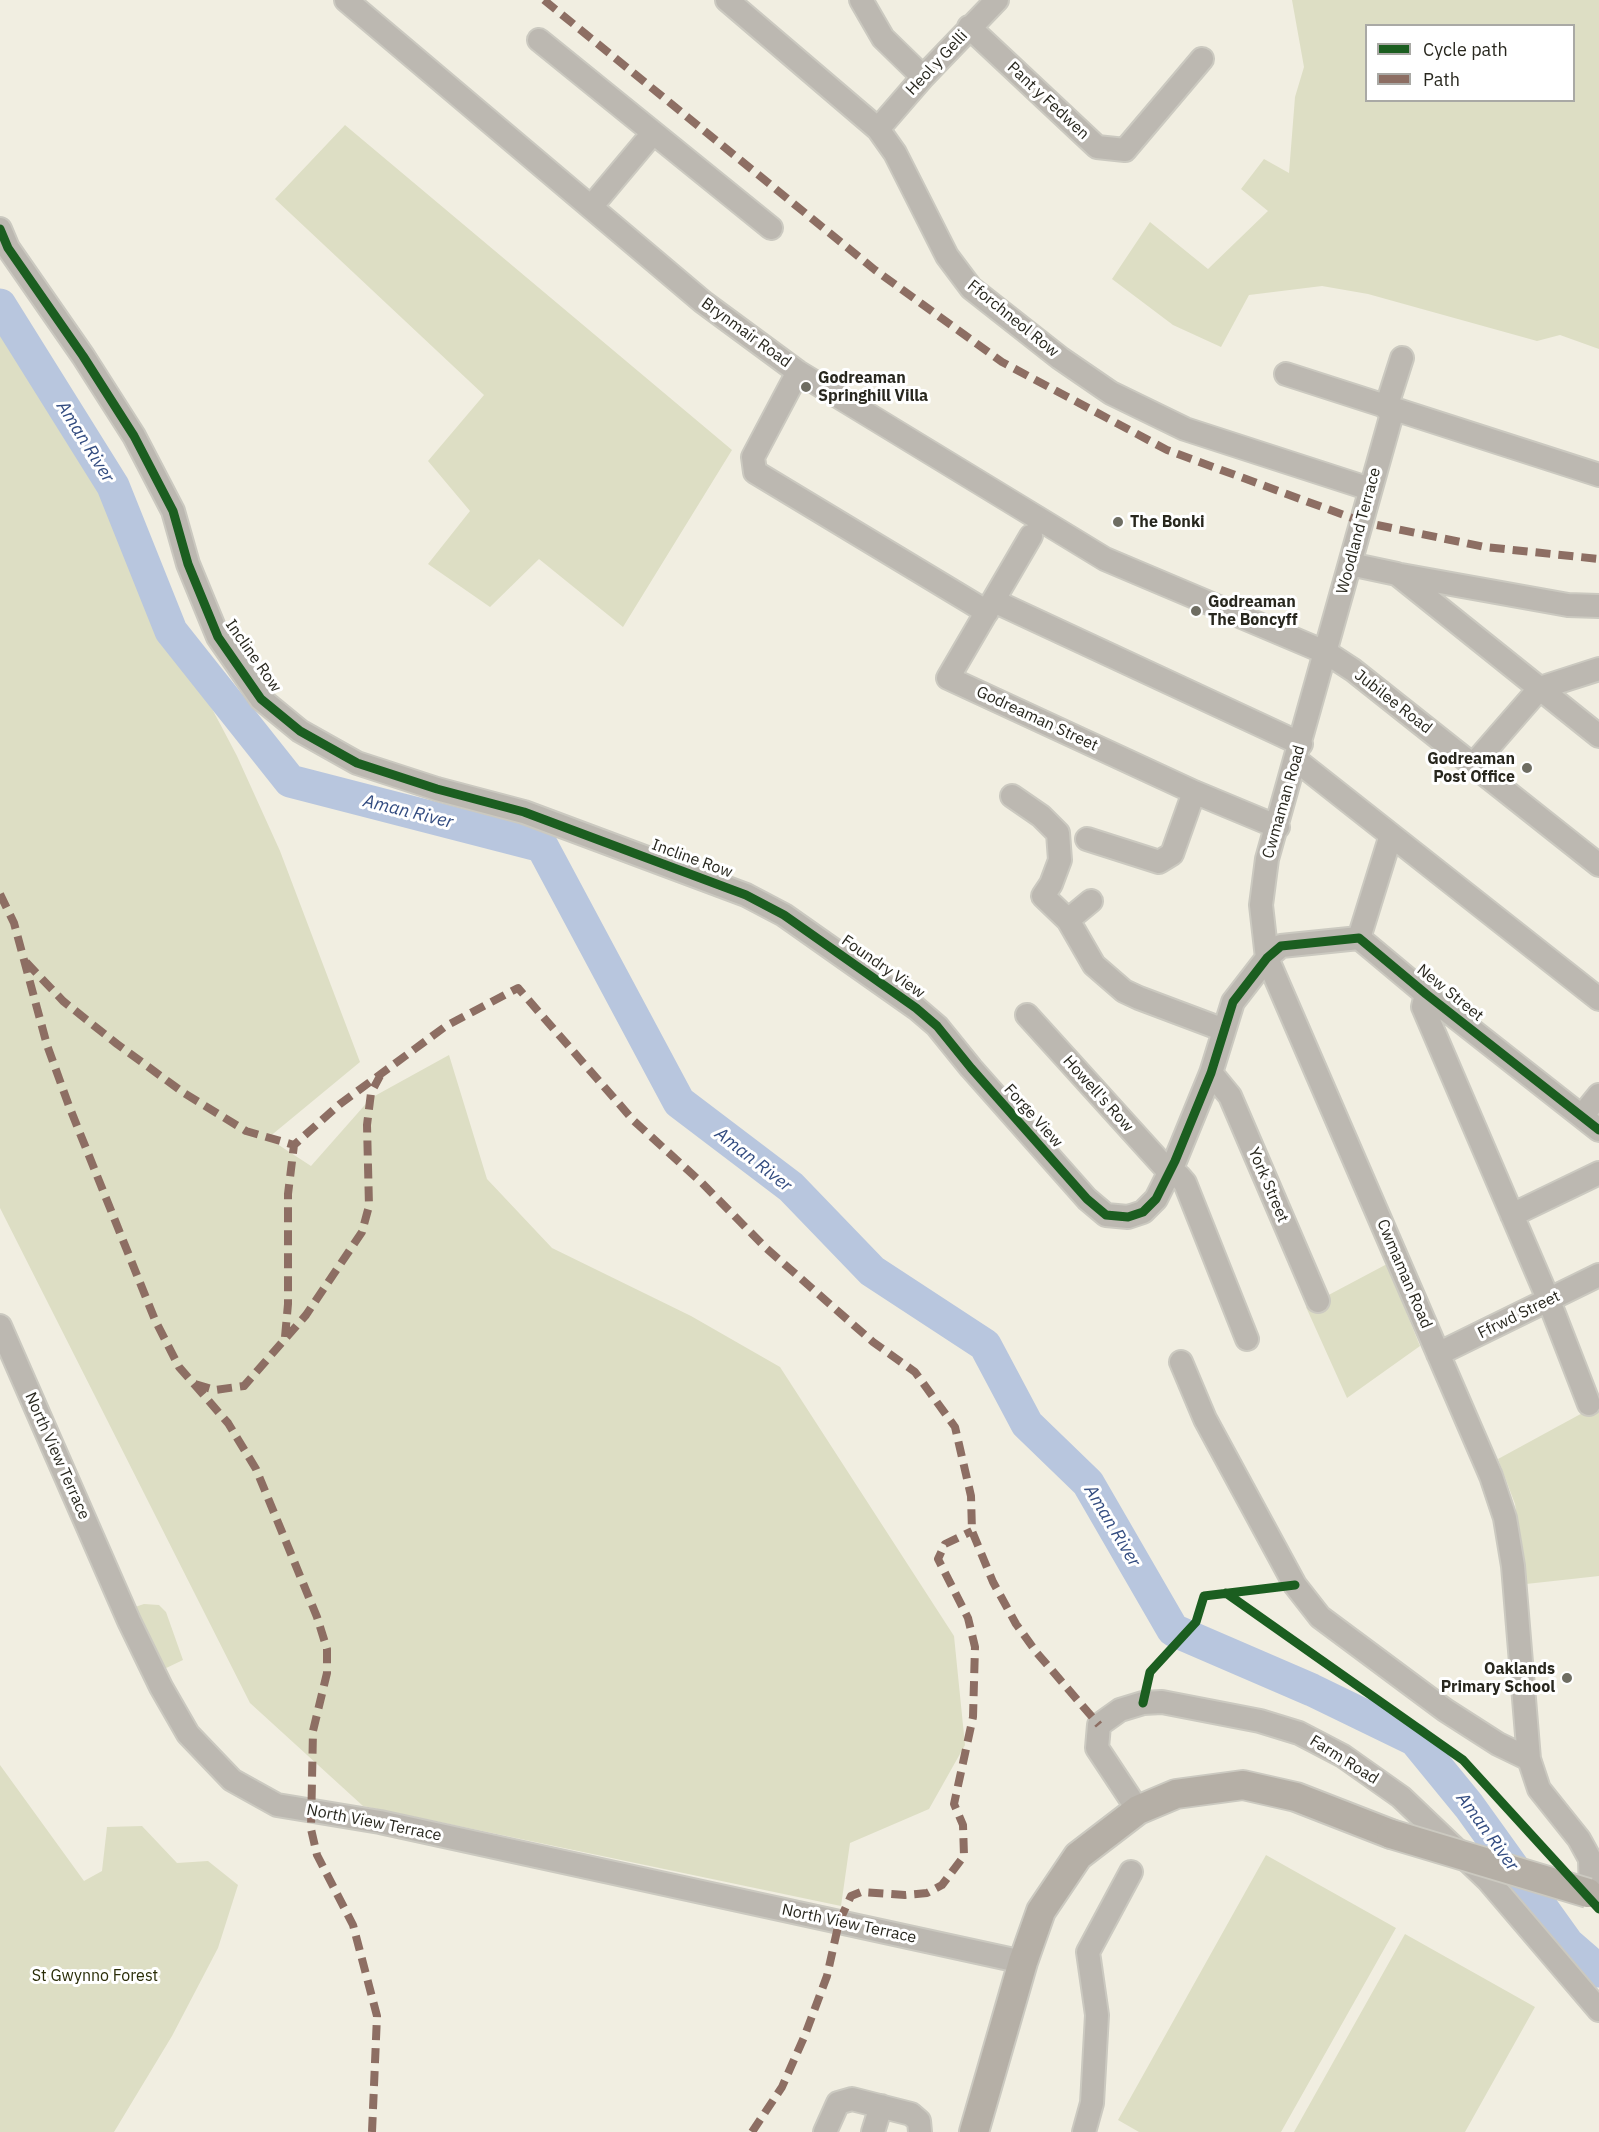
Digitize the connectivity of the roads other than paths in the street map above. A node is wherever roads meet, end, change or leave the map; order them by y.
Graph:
1 (346, 0) edge
2 (727, 0) edge
3 (861, 0) edge
4 (997, 0) edge
5 (969, 27) junction
6 (539, 40) dead end
7 (1202, 59) dead end
8 (923, 77) junction
9 (878, 129) junction
10 (653, 133) junction
11 (591, 207) junction
12 (771, 228) dead end
13 (0, 229) edge
14 (1401, 358) dead end
15 (798, 372) junction
16 (1286, 374) dead end
17 (1390, 409) junction
18 (1599, 475) edge
19 (1370, 489) junction
20 (1031, 536) dead end
21 (1350, 564) junction
22 (1397, 574) junction
23 (991, 606) junction
24 (1599, 606) edge
25 (1327, 652) junction
26 (1599, 669) edge
27 (1540, 688) junction
28 (1599, 735) edge
29 (1298, 752) junction
30 (1473, 765) junction
31 (1194, 792) junction
32 (1012, 796) dead end
33 (1278, 827) junction
34 (1390, 835) junction
35 (1087, 839) dead end
36 (1599, 865) edge
37 (1091, 900) dead end
38 (784, 915) joint
39 (1068, 920) junction
40 (1359, 938) junction
41 (1267, 958) junction
42 (1426, 994) junction
43 (1599, 999) edge
44 (1027, 1015) dead end
45 (1224, 1030) junction
46 (958, 1050) joint
47 (1211, 1073) junction
48 (1599, 1095) edge
49 (1591, 1123) edge
50 (1170, 1173) junction
51 (1599, 1173) edge
52 (1512, 1215) junction
53 (1599, 1275) edge
54 (1318, 1301) dead end
55 (1548, 1301) junction
56 (0, 1326) edge
57 (1247, 1339) dead end
58 (1438, 1354) junction
59 (1181, 1362) dead end
60 (1589, 1404) dead end
61 (1529, 1759) junction
62 (1138, 1810) junction
63 (1131, 1872) dead end
64 (1593, 1895) edge
65 (1023, 1962) junction
66 (1599, 2010) edge
67 (881, 2106) junction
68 (978, 2131) edge
69 (825, 2132) edge
70 (873, 2132) edge
71 (920, 2132) edge
72 (1084, 2132) edge

1 - 11 street, Brynmair Road
2 - 9 street, Fforchneol Row
3 - 8 street
4 - 5 street, Heol y Gelli
5 - 7 street, Pant y Fedwen
5 - 8 street, Heol y Gelli
6 - 10 street
8 - 9 street, Heol y Gelli
9 - 19 street, Fforchneol Row
10 - 11 street
10 - 12 street
11 - 15 street, Brynmair Road
13 - 38 street, Incline Row
14 - 17 street, Woodland Terrace
15 - 23 street
15 - 25 street, Brynmair Road
16 - 17 street
17 - 18 street
17 - 19 street, Woodland Terrace
19 - 21 street, Woodland Terrace
20 - 23 street, Godreaman Street
21 - 22 street
21 - 25 street, Woodland Terrace
22 - 24 street
22 - 27 street
23 - 29 street
23 - 31 street, Godreaman Street
25 - 29 street, Cwmaman Road
25 - 30 street, Jubilee Road
26 - 27 street
27 - 28 street
27 - 30 street
29 - 33 street, Cwmaman Road
29 - 34 street
30 - 36 street, Jubilee Road
31 - 33 street, Godreaman Street
31 - 35 street
32 - 39 street
33 - 41 street, Cwmaman Road
34 - 40 street
34 - 43 street
37 - 39 street
38 - 46 street, Foundry View
39 - 45 street
40 - 41 street
40 - 42 street, New Street
41 - 45 street
41 - 58 street, Cwmaman Road
42 - 49 street, New Street
42 - 52 street
44 - 50 street, Howell's Row
45 - 47 street
46 - 50 street, Forge View
47 - 50 street
47 - 54 street, York Street
48 - 49 street
50 - 57 street, Howell's Row
51 - 52 street
52 - 55 street
53 - 55 street, Ffrwd Street
55 - 58 street, Ffrwd Street
55 - 60 street
56 - 65 street, North View Terrace
58 - 61 street, Cwmaman Road
59 - 61 street
61 - 64 street, Cwmaman Road
62 - 64 main road, bridge
62 - 65 main road
62 - 66 street, Farm Road
63 - 72 street
65 - 68 main road
67 - 69 street
67 - 70 street
67 - 71 street

